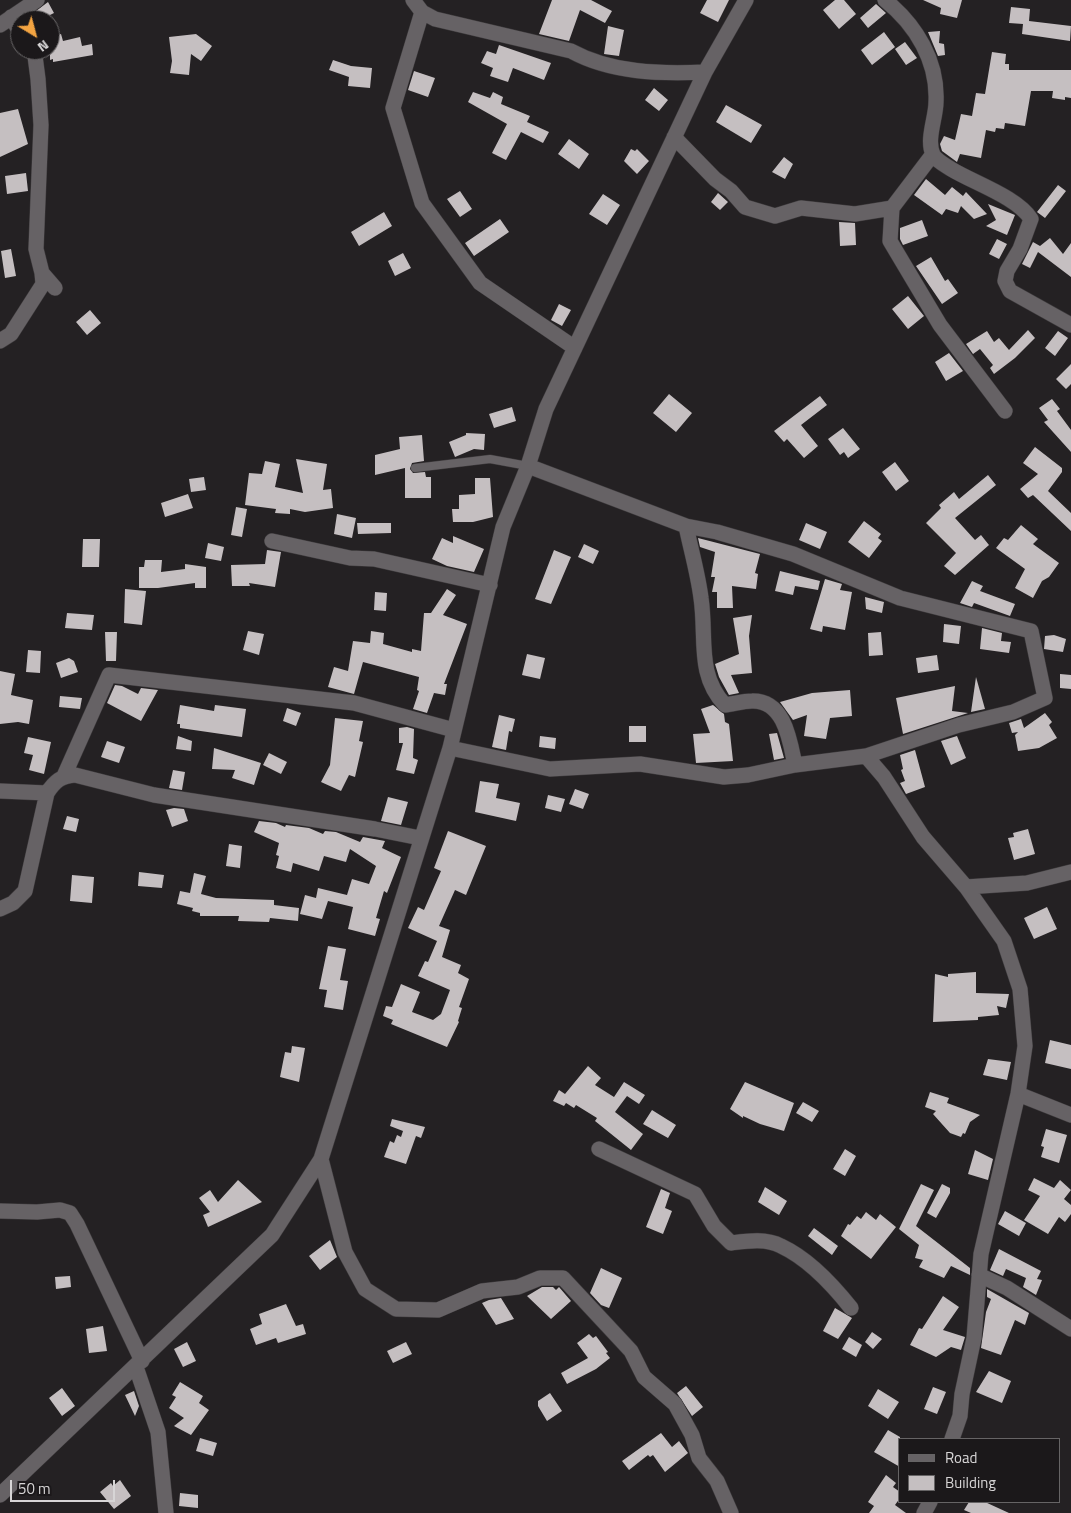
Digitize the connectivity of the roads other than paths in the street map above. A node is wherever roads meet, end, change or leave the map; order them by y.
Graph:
1 (37, 0) edge
2 (746, 0) edge
3 (885, 0) edge
4 (417, 6) edge
5 (6, 21) edge
6 (36, 60) edge
7 (705, 72) junction
8 (674, 137) junction
9 (933, 154) junction
10 (892, 208) junction
11 (42, 273) junction
12 (55, 288) dead end
13 (1071, 325) edge
14 (0, 341) edge
15 (575, 348) junction
16 (1005, 411) dead end
17 (528, 466) junction
18 (415, 468) dead end
19 (686, 526) junction
20 (272, 541) dead end
21 (490, 584) junction
22 (454, 730) junction
23 (450, 748) junction
24 (866, 756) junction
25 (795, 765) junction
26 (64, 776) junction
27 (0, 791) edge
28 (48, 793) junction
29 (420, 838) junction
30 (1071, 872) edge
31 (966, 887) junction
32 (0, 909) edge
33 (1018, 1094) junction
34 (1071, 1115) edge
35 (599, 1149) dead end
36 (321, 1159) junction
37 (0, 1211) edge
38 (979, 1275) junction
39 (851, 1308) dead end
40 (1071, 1329) edge
41 (139, 1364) junction
42 (952, 1438) edge
43 (0, 1495) edge
44 (166, 1513) edge
45 (732, 1513) edge

1 - 5 street
2 - 7 street
3 - 9 street
4 - 7 street
4 - 15 street
6 - 11 street
7 - 8 street
8 - 10 street
8 - 15 street
9 - 10 street
9 - 13 street
10 - 16 street
11 - 12 street
11 - 14 street
15 - 17 street
17 - 18 lane
17 - 19 street
17 - 21 street
19 - 24 street
19 - 25 street
20 - 21 street
21 - 22 street
22 - 23 street
22 - 26 street
23 - 25 street
23 - 29 street
24 - 25 street
24 - 31 street
26 - 28 street
26 - 29 street
27 - 28 street
28 - 32 street
29 - 36 street
30 - 31 street
31 - 33 street
33 - 34 street
33 - 38 street
35 - 39 street
36 - 41 street
36 - 45 street
37 - 41 street
38 - 40 street
38 - 42 street
41 - 43 street
41 - 44 street

